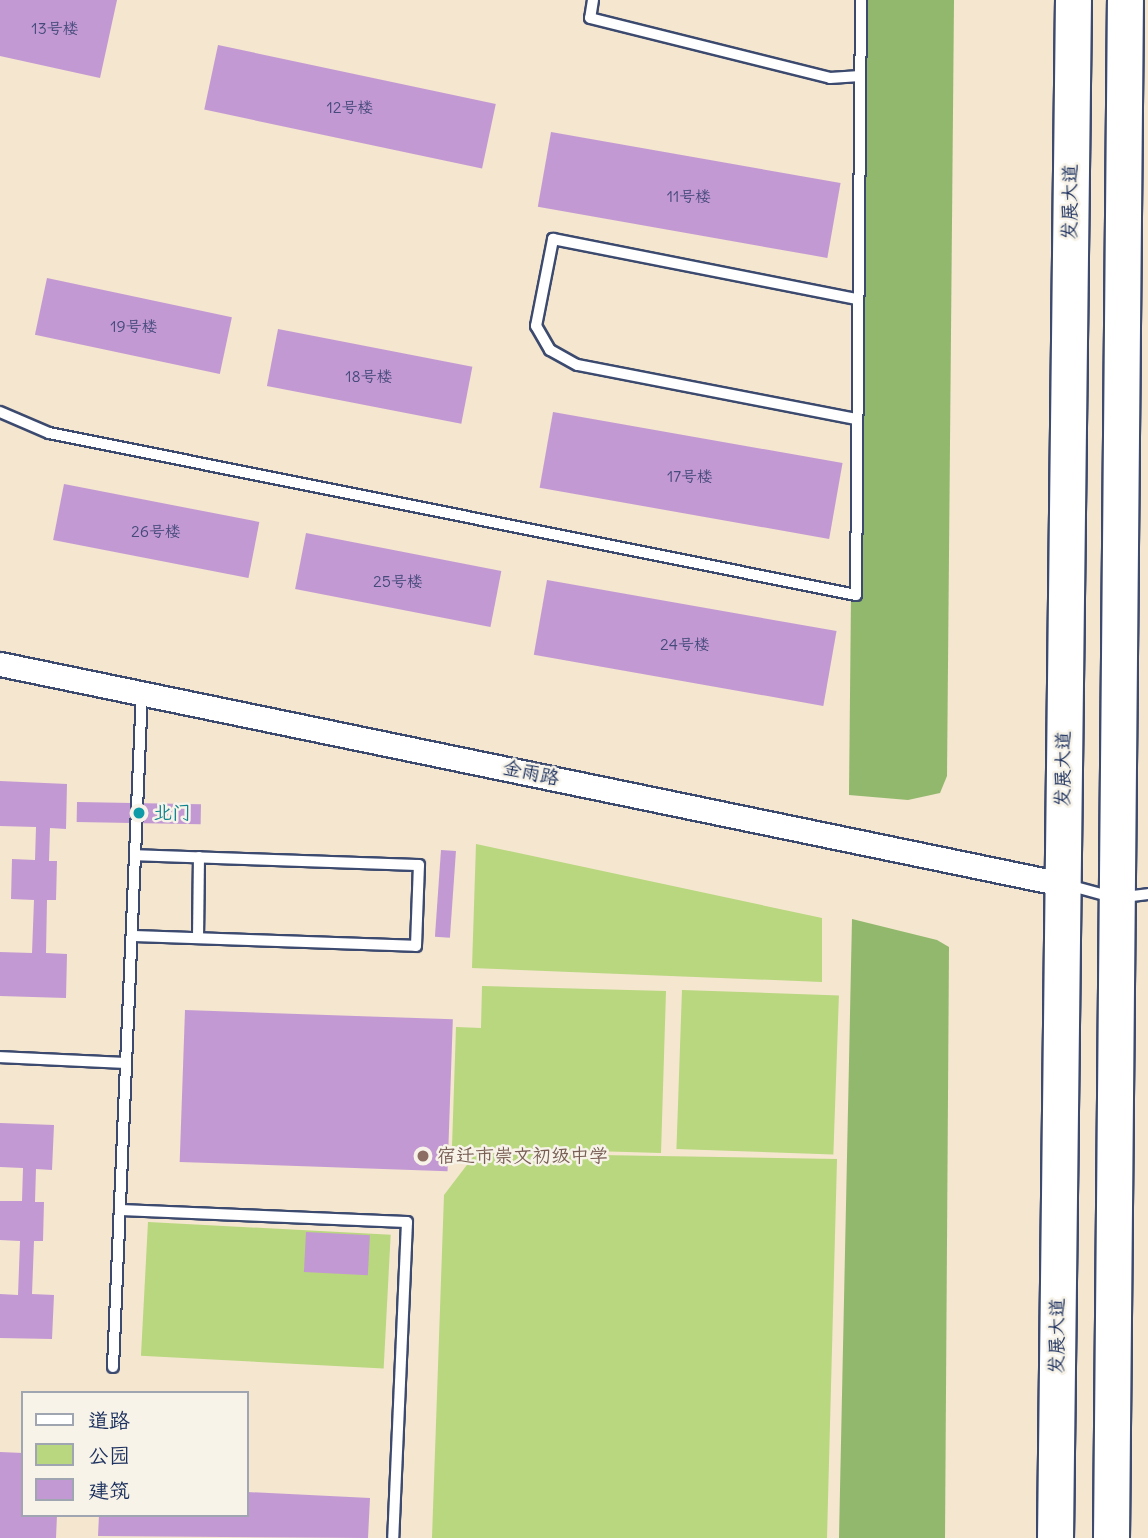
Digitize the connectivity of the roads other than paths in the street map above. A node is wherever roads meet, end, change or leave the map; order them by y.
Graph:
1 (593, 0) edge
2 (861, 0) edge
3 (1073, 0) edge
4 (1125, 0) edge
5 (860, 76) junction
6 (857, 299) junction
7 (0, 412) edge
8 (856, 419) junction
9 (0, 664) edge
10 (142, 692) junction
11 (135, 855) junction
12 (200, 857) junction
13 (1062, 884) junction
14 (1132, 896) edge
15 (132, 936) junction
16 (198, 938) junction
17 (0, 1057) edge
18 (126, 1063) junction
19 (120, 1210) junction
20 (113, 1367) dead end
21 (393, 1538) edge
22 (1055, 1538) edge
23 (1111, 1538) edge

1 - 5 lane
2 - 5 lane
3 - 13 main road, 发展大道
4 - 14 main road
5 - 6 lane
6 - 8 lane
6 - 8 lane
7 - 8 lane
9 - 10 street, 金雨路
10 - 11 lane
10 - 13 street, 金雨路
11 - 12 lane
11 - 15 lane
12 - 16 lane
12 - 16 lane
13 - 14 lane
13 - 22 main road, 发展大道
14 - 23 main road
15 - 16 lane
15 - 18 lane
17 - 18 lane
18 - 19 lane
19 - 20 lane
19 - 21 lane

